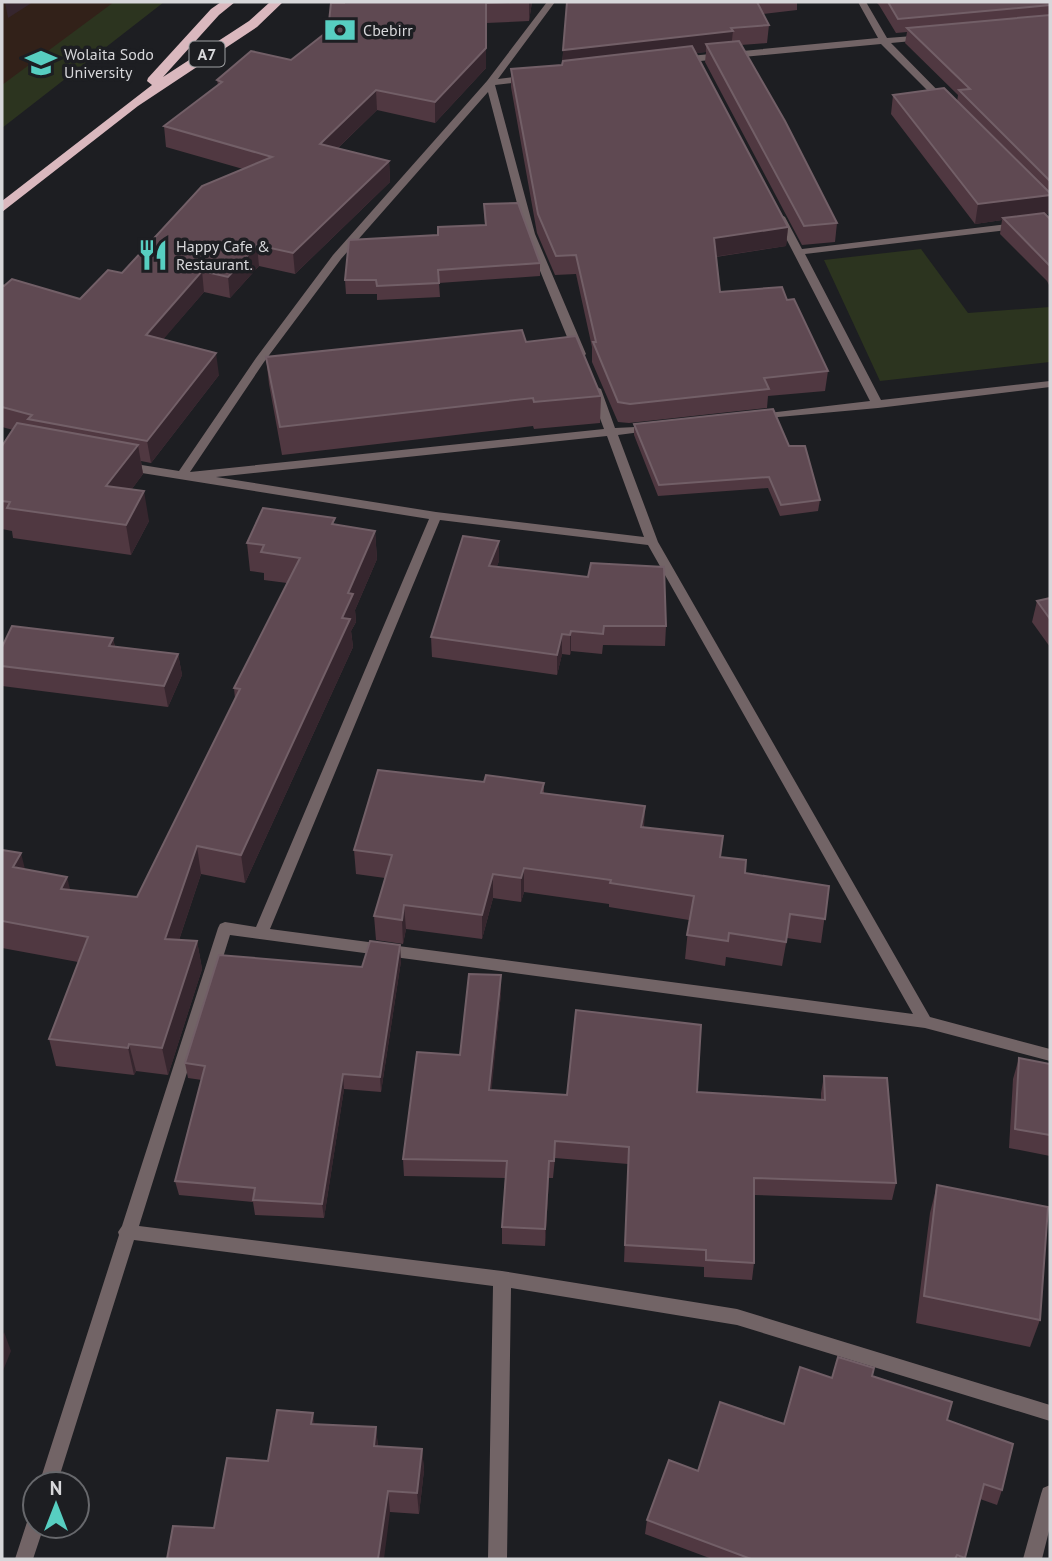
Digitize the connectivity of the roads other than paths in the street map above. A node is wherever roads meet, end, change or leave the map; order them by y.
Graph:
1 (229, 2) edge
2 (277, 2) edge
3 (551, 2) edge
4 (862, 2) edge
5 (940, 36) edge
6 (884, 41) junction
7 (695, 58) junction
8 (667, 62) edge
9 (701, 70) edge
10 (544, 77) edge
11 (490, 83) junction
12 (133, 103) junction
13 (953, 110) edge
14 (773, 204) edge
15 (2, 208) edge
16 (1050, 222) edge
17 (799, 252) junction
18 (1050, 384) edge
19 (878, 405) junction
20 (745, 418) edge
21 (666, 427) edge
22 (613, 432) junction
23 (104, 462) edge
24 (181, 477) junction
25 (436, 516) junction
26 (652, 542) junction
27 (261, 934) junction
28 (925, 1022) junction
29 (1050, 1055) edge
30 (126, 1232) junction
31 (502, 1279) junction
32 (1050, 1413) edge
33 (52, 1470) edge
34 (1050, 1494) edge
35 (30, 1540) edge
36 (24, 1559) edge
37 (497, 1559) edge
38 (1032, 1559) edge

1 - 12 highway, A7
2 - 12 highway, A7
3 - 11 street
4 - 6 street
5 - 6 street
6 - 7 street
6 - 13 street
7 - 8 street
7 - 9 street
10 - 11 street
11 - 22 street
11 - 24 street
12 - 15 highway, A7
14 - 17 street
16 - 17 street
17 - 19 street
18 - 19 street
19 - 20 street
21 - 22 street
22 - 24 street
22 - 26 street
23 - 24 street
24 - 25 street
25 - 26 street
25 - 27 street
26 - 28 street
27 - 28 street
27 - 30 street
28 - 29 street
30 - 31 street
30 - 33 street
31 - 32 street
31 - 37 street
34 - 38 street
35 - 36 street

